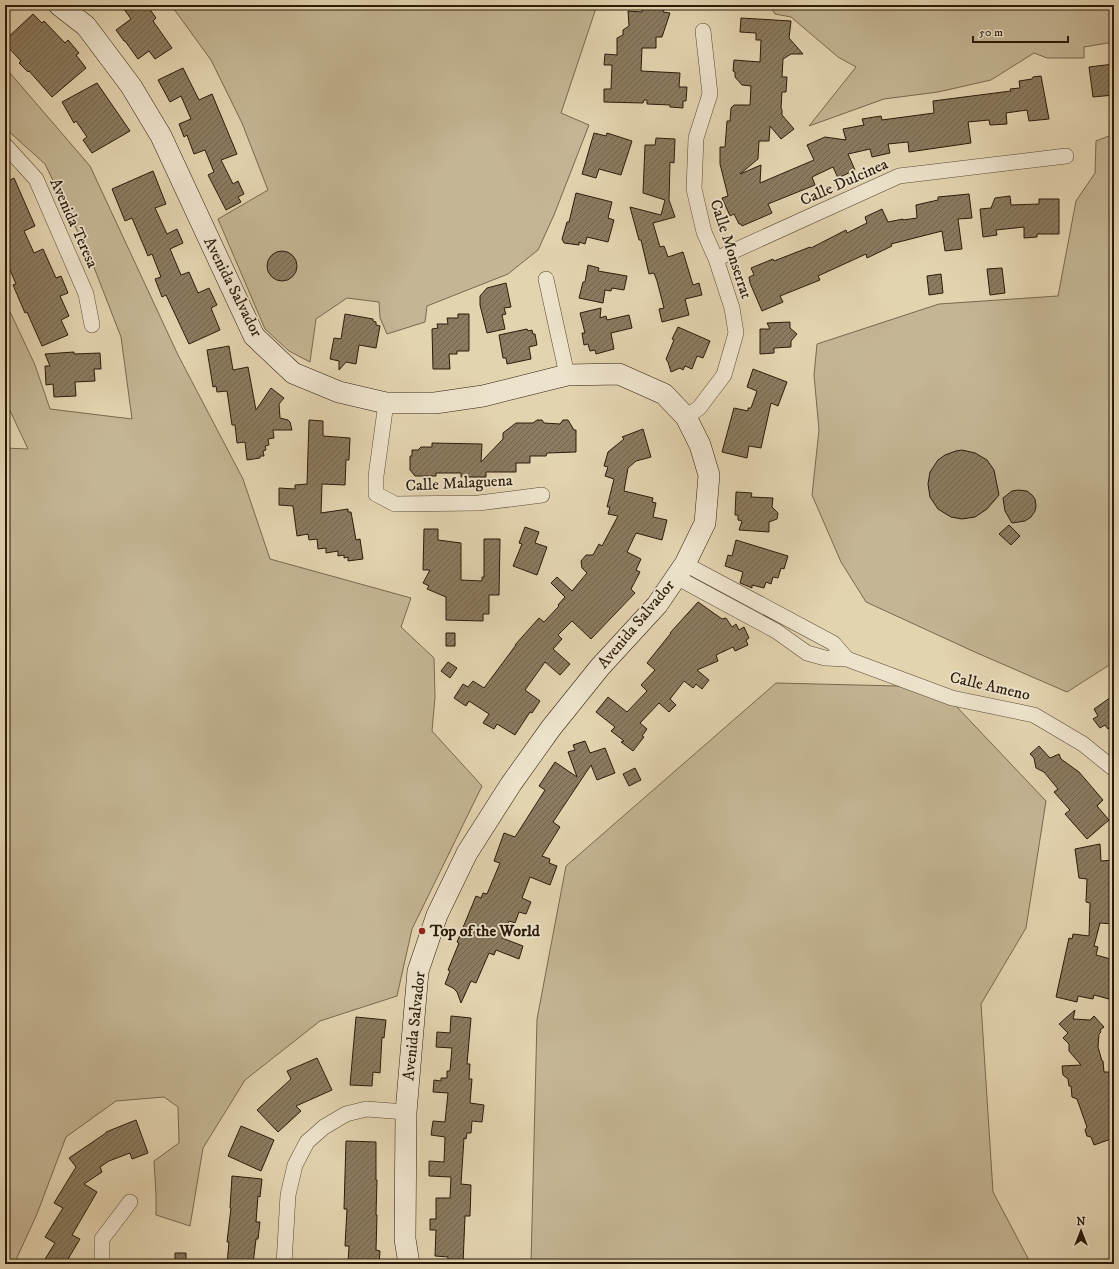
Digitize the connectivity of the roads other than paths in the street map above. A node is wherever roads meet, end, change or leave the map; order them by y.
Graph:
1 (59, 5) edge
2 (703, 31) dead end
3 (5, 145) edge
4 (1066, 156) dead end
5 (716, 260) junction
6 (546, 279) dead end
7 (92, 325) dead end
8 (567, 375) junction
9 (386, 403) junction
10 (686, 417) junction
11 (542, 495) dead end
12 (681, 570) junction
13 (847, 658) junction
14 (1114, 769) edge
15 (406, 1112) junction
16 (130, 1202) dead end
17 (102, 1264) edge
18 (284, 1264) edge
19 (409, 1264) edge

1 - 9 street, Avenida Salvador
2 - 5 street, Calle Monserrat
3 - 7 street, Avenida Teresa
4 - 5 street, Calle Dulcinea
5 - 10 street, Calle Monserrat
6 - 8 street
8 - 9 street, Avenida Salvador
8 - 10 street, Avenida Salvador
9 - 11 street, Calle Malaguena
10 - 12 street, Avenida Salvador
12 - 13 street, Calle Ameno
12 - 13 street, Calle Ameno
12 - 15 street, Avenida Salvador
13 - 14 street, Calle Ameno
15 - 18 street
15 - 19 street, Avenida Salvador
16 - 17 street

